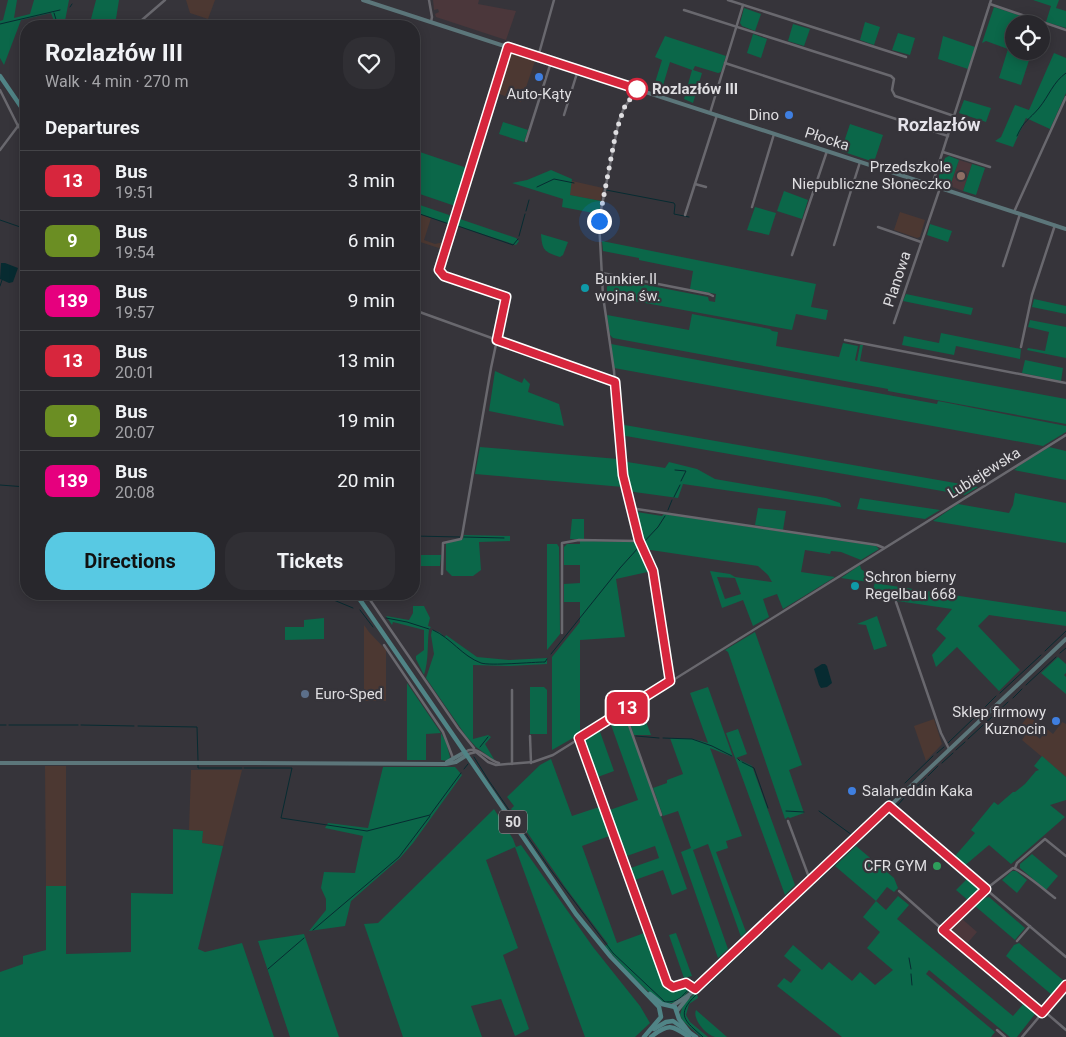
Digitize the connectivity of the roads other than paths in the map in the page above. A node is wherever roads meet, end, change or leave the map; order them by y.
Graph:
1 (165, 0) edge
2 (363, 0) edge
3 (429, 0) edge
4 (554, 0) edge
5 (728, 0) edge
6 (991, 0) edge
7 (990, 4) junction
8 (743, 5) junction
9 (684, 10) dead end
10 (141, 20) edge
11 (431, 22) junction
12 (737, 26) junction
13 (1066, 30) edge
14 (508, 47) junction
15 (538, 57) junction
16 (906, 57) dead end
17 (551, 61) junction
18 (725, 63) junction
19 (578, 70) junction
20 (0, 76) edge
21 (637, 89) junction
22 (0, 90) edge
23 (1066, 97) edge
24 (20, 107) edge
25 (710, 113) junction
26 (564, 115) dead end
27 (717, 115) junction
28 (954, 116) junction
29 (20, 124) edge
30 (18, 126) junction
31 (774, 134) junction
32 (948, 136) junction
33 (526, 141) dead end
34 (0, 150) edge
35 (827, 151) junction
36 (943, 152) junction
37 (860, 162) junction
38 (990, 167) dead end
39 (695, 184) junction
40 (932, 186) junction
41 (706, 187) dead end
42 (940, 188) junction
43 (752, 207) dead end
44 (1014, 212) junction
45 (1020, 214) junction
46 (685, 215) dead end
47 (1055, 225) junction
48 (878, 227) dead end
49 (1066, 229) edge
50 (921, 242) junction
51 (834, 245) dead end
52 (792, 255) dead end
53 (1003, 266) dead end
54 (602, 273) junction
55 (713, 296) dead end
56 (420, 312) edge
57 (894, 324) dead end
58 (497, 340) junction
59 (845, 340) dead end
60 (1021, 347) dead end
61 (615, 382) junction
62 (1066, 383) edge
63 (1066, 435) edge
64 (630, 508) junction
65 (639, 540) junction
66 (884, 548) junction
67 (442, 574) dead end
68 (360, 600) edge
69 (370, 600) edge
70 (896, 602) dead end
71 (562, 633) dead end
72 (1066, 638) edge
73 (384, 645) dead end
74 (670, 681) junction
75 (512, 690) dead end
76 (623, 710) junction
77 (530, 736) dead end
78 (579, 738) junction
79 (949, 749) junction
80 (475, 751) junction
81 (466, 753) junction
82 (455, 761) junction
83 (0, 763) edge
84 (531, 763) junction
85 (512, 764) junction
86 (889, 806) junction
87 (662, 815) dead end
88 (788, 820) dead end
89 (1066, 856) edge
90 (1015, 868) junction
91 (810, 880) junction
92 (986, 889) junction
93 (899, 891) dead end
94 (1055, 898) dead end
95 (1030, 926) junction
96 (943, 930) junction
97 (1017, 941) dead end
98 (1066, 957) edge
99 (1066, 985) edge
100 (642, 989) junction
101 (695, 989) junction
102 (689, 995) junction
103 (666, 1006) junction
104 (672, 1006) junction
105 (1043, 1012) junction
106 (661, 1014) junction
107 (677, 1014) junction
108 (673, 1021) junction
109 (666, 1022) junction
110 (997, 1030) dead end
111 (1066, 1030) edge
112 (651, 1034) edge
113 (689, 1034) edge
114 (644, 1037) edge
115 (696, 1037) edge
116 (1006, 1037) edge
117 (1022, 1037) edge

1 - 10 street
2 - 11 street, Płocka
3 - 11 street
4 - 15 street
5 - 8 street
6 - 7 street
7 - 13 street
7 - 28 street
8 - 12 street
8 - 16 street
9 - 12 street
11 - 14 street, Płocka
12 - 18 street
12 - 28 street
14 - 15 street, Płocka
14 - 58 street
15 - 17 street, Płocka
17 - 19 street, Płocka
17 - 33 street
18 - 25 street
18 - 32 street
19 - 21 street, Płocka
19 - 26 street
20 - 24 main road
21 - 25 street, Płocka
21 - 54 street
22 - 30 street
23 - 44 street
25 - 27 street, Płocka
27 - 31 street, Płocka
27 - 39 street
28 - 32 street
29 - 30 street
30 - 34 street
31 - 35 street, Płocka
31 - 43 street
32 - 36 street
35 - 37 street, Płocka
35 - 52 street
36 - 38 street
36 - 40 street
37 - 40 street, Płocka
37 - 51 street
39 - 41 street
39 - 46 street
40 - 42 street, Płocka
42 - 44 street, Płocka
42 - 50 street, Planowa
44 - 45 street, Płocka
45 - 47 street, Płocka
45 - 53 street
47 - 49 street, Płocka
47 - 60 street
48 - 50 street, Planowa
50 - 57 street, Planowa
54 - 55 street
54 - 61 street
56 - 58 street
58 - 61 street
58 - 67 street
59 - 62 street
61 - 64 street
63 - 66 street, Lubiejewska
64 - 65 street
64 - 66 street
65 - 71 street
65 - 74 street
66 - 74 street, Lubiejewska
68 - 81 main road, 50
69 - 80 street
70 - 79 street
72 - 79 street
73 - 82 street
74 - 76 street, Lubiejewska
75 - 85 street
76 - 78 street, Lubiejewska
76 - 87 street
77 - 84 street
78 - 84 street, Lubiejewska
78 - 101 street
79 - 86 street
80 - 81 street
80 - 85 street, Lubiejewska
81 - 82 street
81 - 100 main road, 50
82 - 83 street
84 - 85 street, Lubiejewska
86 - 91 street
86 - 92 street
88 - 91 street
89 - 90 street
90 - 92 street
90 - 94 street
91 - 101 street
92 - 95 street
92 - 96 street
93 - 96 street
95 - 97 street
95 - 98 street
96 - 105 street
99 - 105 street
100 - 103 main road, 50
100 - 106 main road, 50
101 - 102 street
102 - 104 street
102 - 107 street
103 - 104 main road
103 - 106 main road
104 - 107 main road
105 - 111 street
105 - 117 street
106 - 109 main road, 50
106 - 112 main road
107 - 108 main road
107 - 113 main road
108 - 109 main road
108 - 113 main road
109 - 112 main road
110 - 116 street
112 - 113 main road
112 - 114 main road
113 - 115 main road

